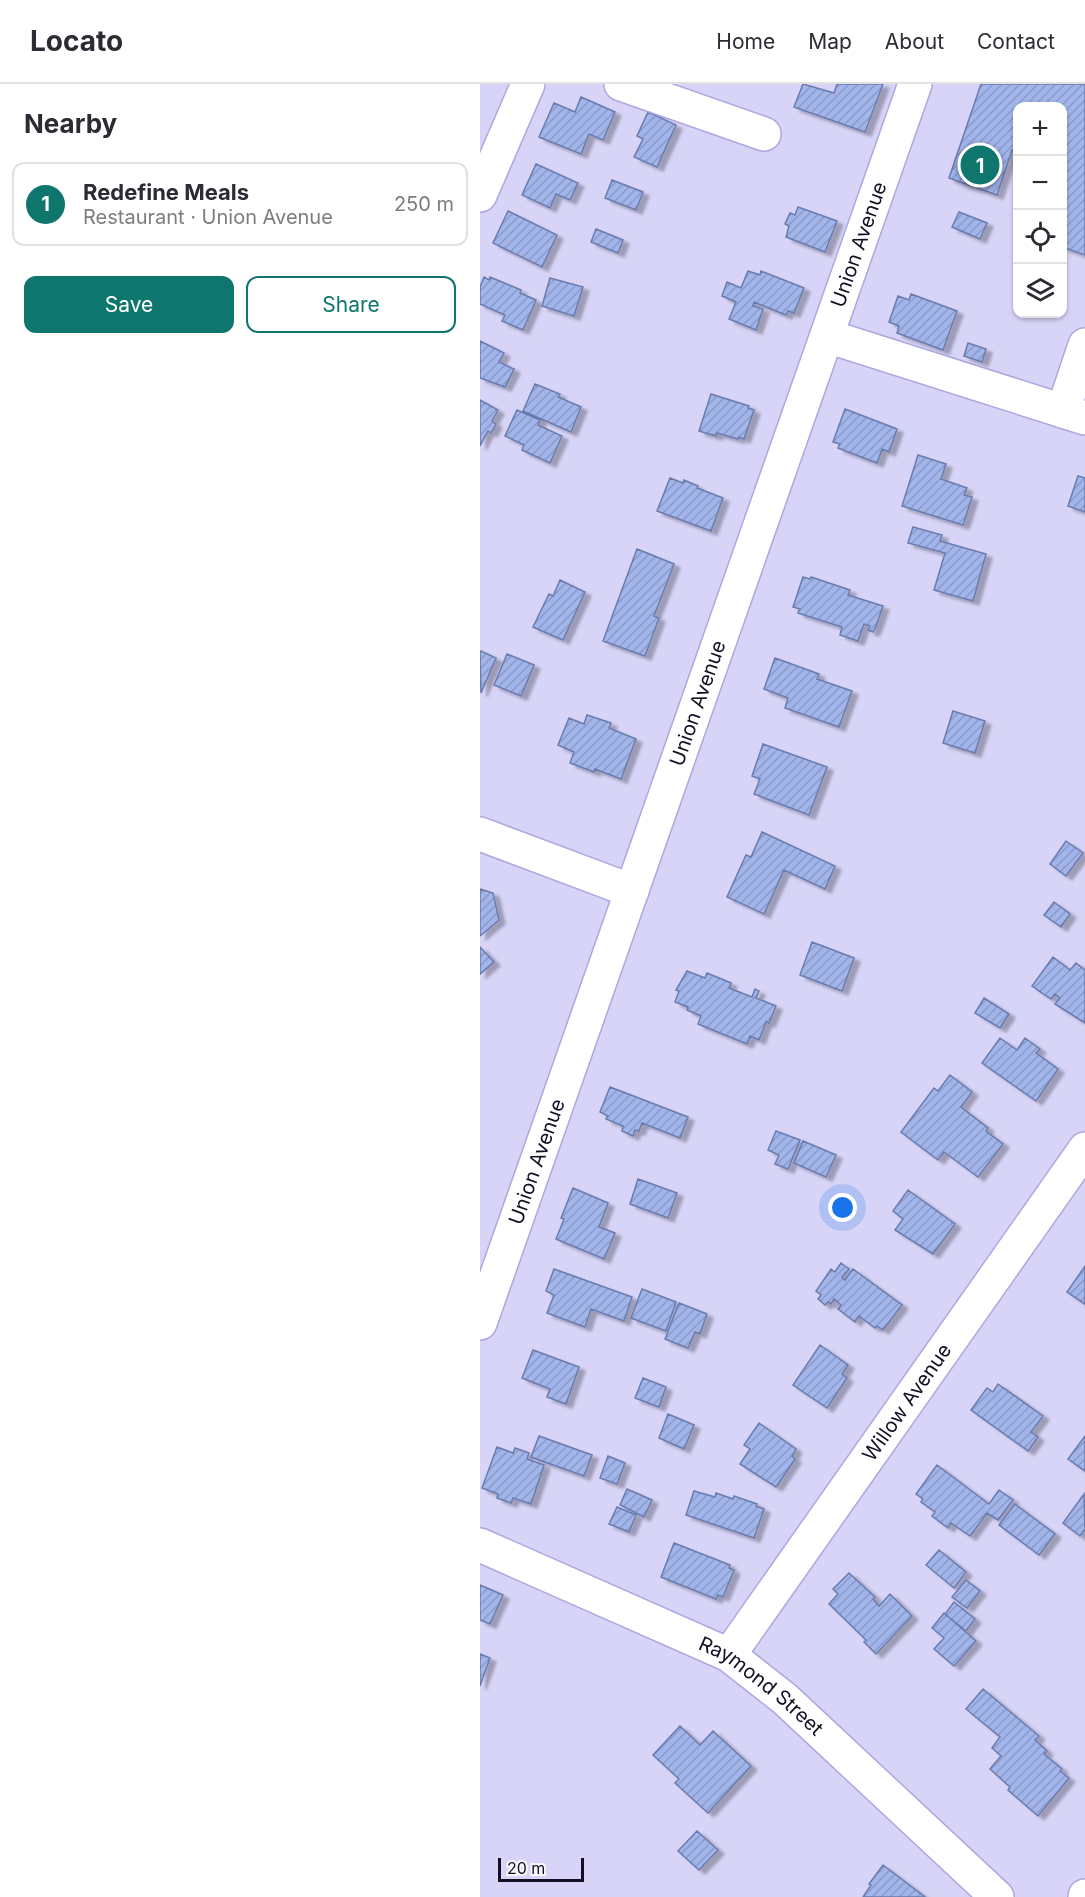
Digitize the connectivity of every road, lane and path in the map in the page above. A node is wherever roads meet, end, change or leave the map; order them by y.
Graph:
1 (528, 84) edge
2 (621, 84) edge
3 (915, 84) edge
4 (764, 134) dead end
5 (489, 148) edge
6 (480, 195) edge
7 (827, 336) junction
8 (1085, 345) edge
9 (1074, 414) edge
10 (480, 834) edge
11 (632, 891) junction
12 (1085, 1149) edge
13 (480, 1323) edge
14 (480, 1545) edge
15 (729, 1655) junction
16 (997, 1897) edge

1 - 5 street
2 - 4 street
3 - 7 street, Union Avenue
5 - 6 street
7 - 9 street
7 - 11 street, Union Avenue
8 - 9 street
10 - 11 street
11 - 13 street, Union Avenue
12 - 15 street, Willow Avenue
14 - 15 street, Raymond Street
15 - 16 street, Raymond Street

